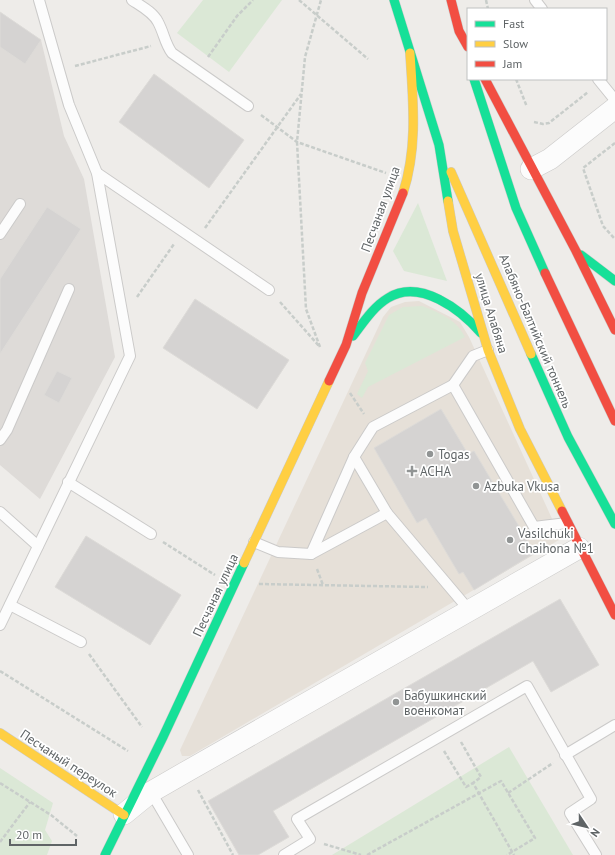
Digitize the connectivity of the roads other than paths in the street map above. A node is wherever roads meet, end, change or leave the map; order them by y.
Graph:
1 (39, 0) edge
2 (132, 0) edge
3 (394, 0) edge
4 (451, 0) edge
5 (535, 0) edge
6 (541, 8) edge
7 (459, 30) junction
8 (467, 45) edge
9 (410, 53) junction
10 (467, 56) edge
11 (474, 80) edge
12 (486, 80) edge
13 (599, 80) edge
14 (615, 100) edge
15 (248, 106) road end
16 (615, 108) edge
17 (439, 145) junction
18 (531, 168) junction
19 (97, 173) junction
20 (20, 204) dead end
21 (0, 234) edge
22 (576, 251) junction
23 (615, 281) edge
24 (69, 290) dead end
25 (269, 290) road end
26 (615, 330) edge
27 (484, 338) junction
28 (346, 345) junction
29 (488, 350) junction
30 (453, 385) junction
31 (615, 421) edge
32 (4, 427) edge
33 (0, 440) edge
34 (354, 458) junction
35 (68, 482) junction
36 (0, 512) edge
37 (387, 513) junction
38 (567, 523) junction
39 (615, 524) edge
40 (151, 534) road end
41 (254, 542) junction
42 (38, 546) junction
43 (579, 548) junction
44 (311, 554) junction
45 (10, 604) junction
46 (469, 610) junction
47 (615, 615) edge
48 (0, 625) edge
49 (81, 642) road end
50 (615, 725) edge
51 (0, 733) edge
52 (565, 755) junction
53 (151, 792) junction
54 (124, 815) junction
55 (105, 855) edge
56 (188, 855) edge
57 (284, 855) edge
58 (596, 855) edge

1 - 19 lane
2 - 15 lane
3 - 9 main road, улица Алабяна
4 - 7 main road
5 - 6 lane
7 - 8 main road
7 - 10 main road
9 - 17 main road, улица Алабяна
9 - 28 main road, Песчаная улица
11 - 31 main road
12 - 18 main road
13 - 14 lane
16 - 18 street
17 - 27 main road, улица Алабяна
17 - 39 main road, Алабяно-Балтийский тоннель
18 - 22 main road
19 - 25 lane
19 - 35 lane
20 - 21 lane
22 - 23 main road
22 - 26 main road
24 - 32 lane
27 - 28 main road, Песчаная улица
27 - 29 main road, улица Алабяна
28 - 41 main road, Песчаная улица
29 - 30 lane
29 - 38 main road, улица Алабяна
30 - 34 lane
30 - 38 lane
32 - 33 lane
34 - 37 lane
34 - 44 lane
35 - 40 lane
35 - 42 lane
36 - 42 lane
37 - 44 lane
37 - 46 lane
38 - 43 main road, улица Алабяна
41 - 44 lane
41 - 54 main road, Песчаная улица
42 - 45 lane
43 - 46 street
43 - 47 main road, улица Алабяна
45 - 48 lane
45 - 49 lane
46 - 53 street
50 - 52 lane
51 - 54 main road, Песчаный переулок
52 - 57 lane
52 - 58 lane
53 - 54 street
53 - 56 lane
54 - 55 main road, Песчаная улица

